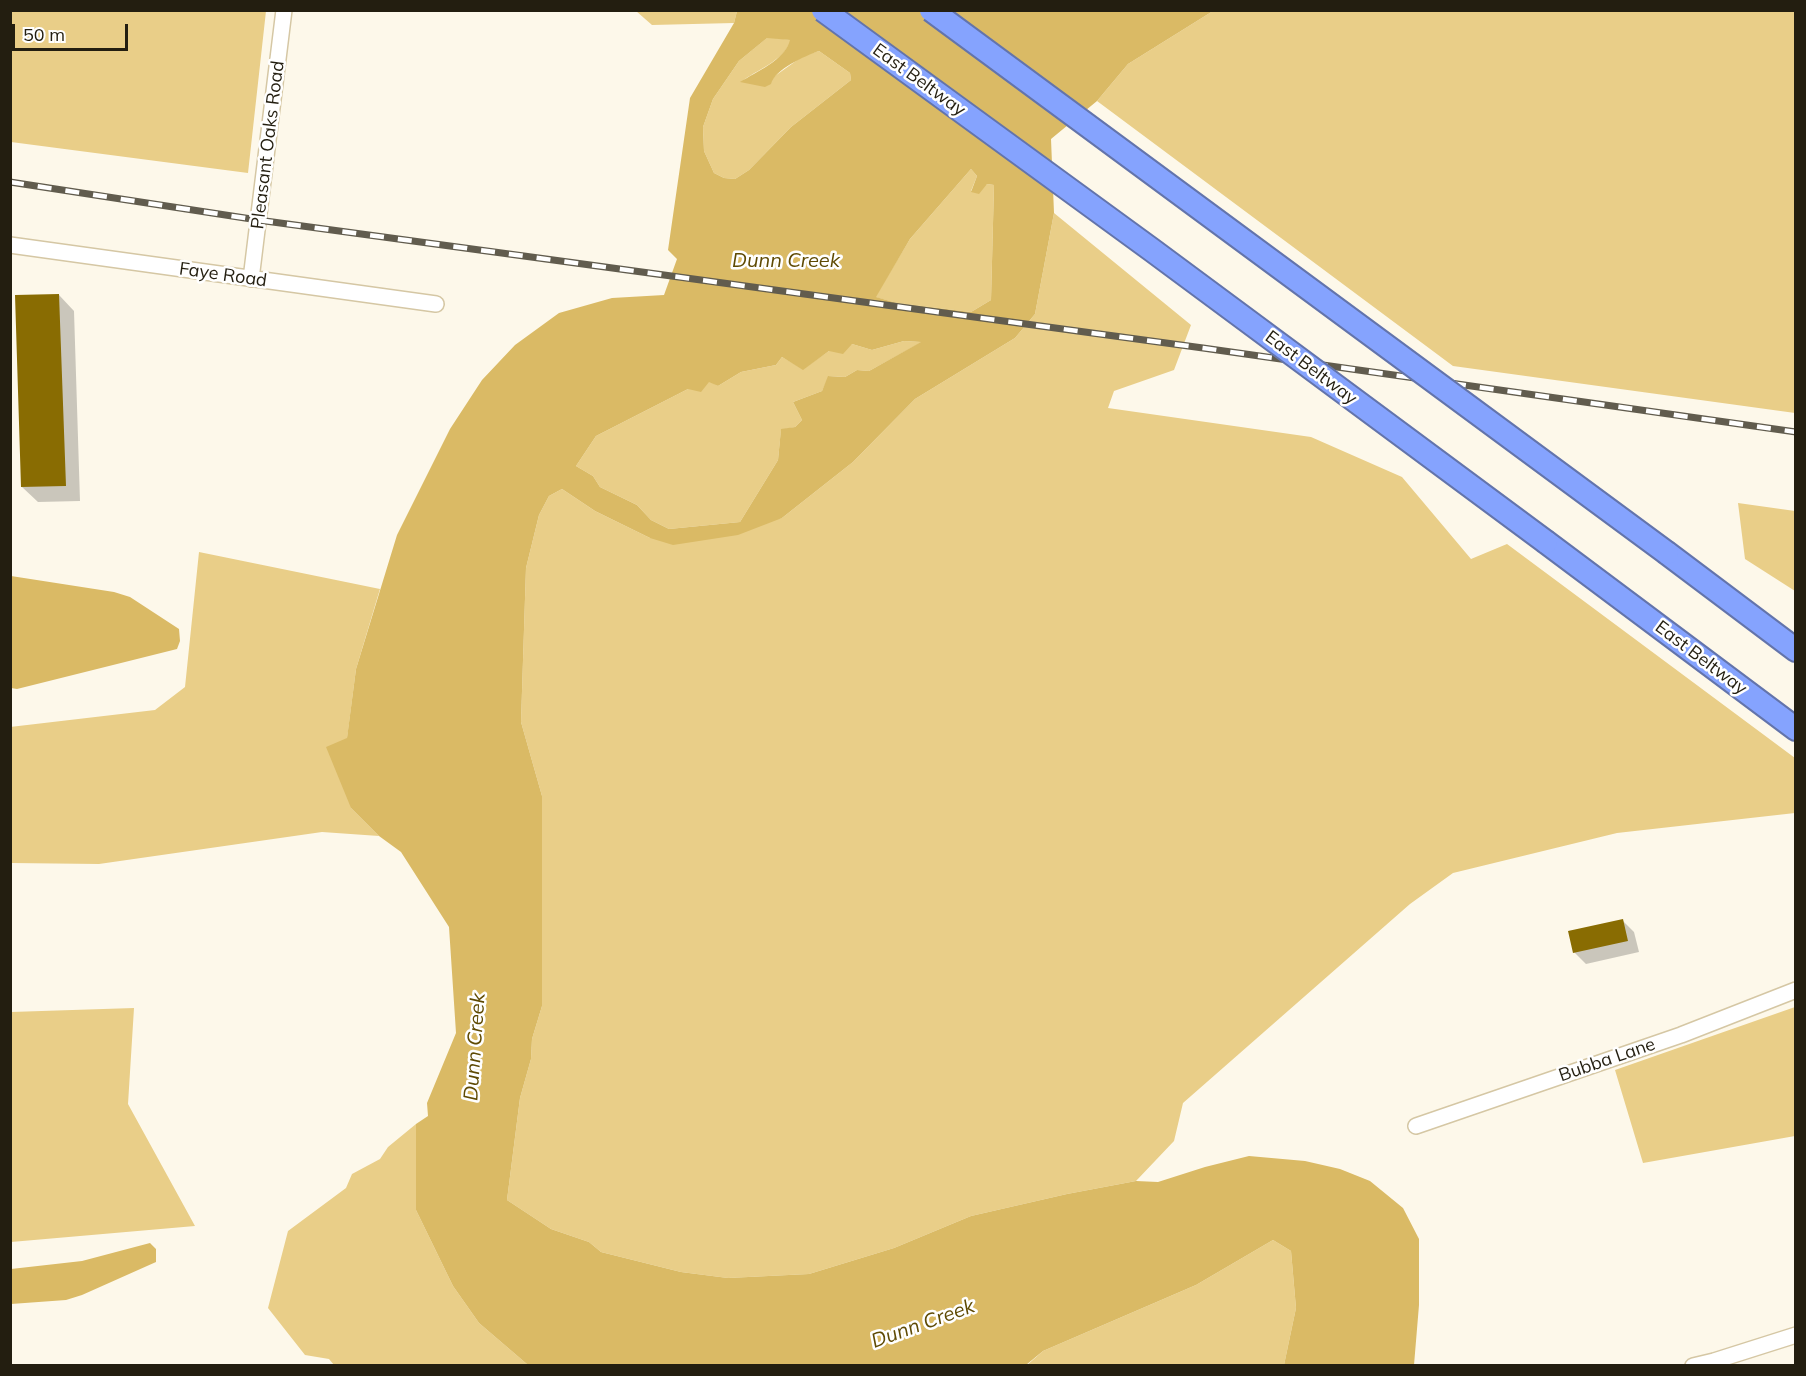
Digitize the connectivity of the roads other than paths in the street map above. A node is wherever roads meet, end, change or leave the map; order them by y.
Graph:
1 (284, 10) edge
2 (823, 10) edge
3 (931, 10) edge
4 (10, 245) edge
5 (251, 279) junction
6 (436, 304) dead end
7 (1796, 650) edge
8 (1796, 729) edge
9 (1796, 990) edge
10 (1416, 1126) dead end
11 (1796, 1335) edge
12 (1694, 1365) edge

1 - 5 street, Pleasant Oaks Road
2 - 8 highway, East Beltway, bridge
3 - 7 highway, bridge
4 - 5 street, Faye Road
5 - 6 street, Faye Road
9 - 10 street, Bubba Lane
11 - 12 street

